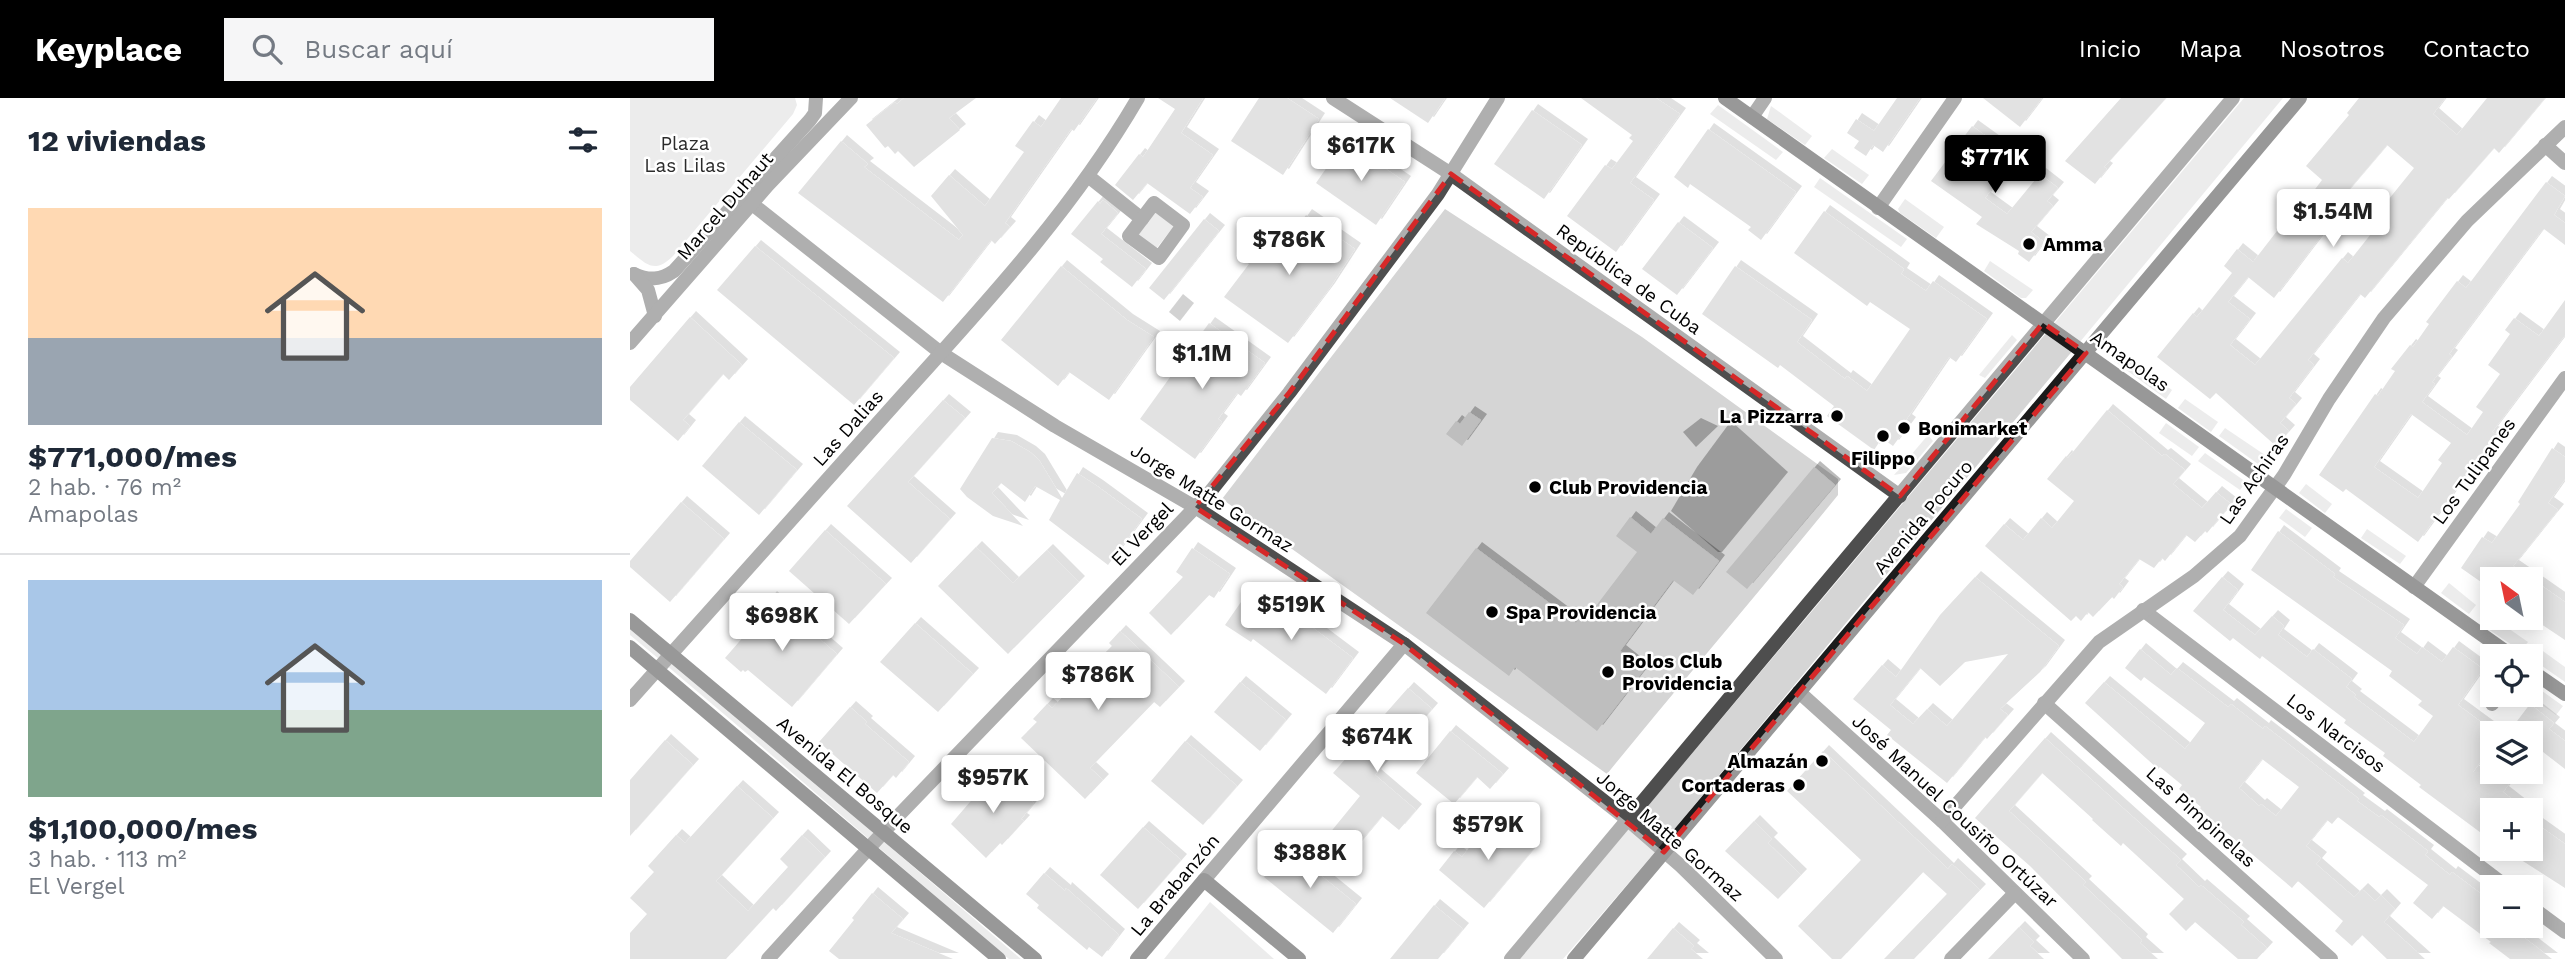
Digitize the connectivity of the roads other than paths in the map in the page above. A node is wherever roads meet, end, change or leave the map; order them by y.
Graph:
1 (816, 98) edge
2 (851, 98) edge
3 (1138, 98) edge
4 (1333, 98) edge
5 (1498, 98) edge
6 (1725, 98) edge
7 (1765, 98) edge
8 (1955, 98) edge
9 (2300, 98) edge
10 (2230, 99) edge
11 (1752, 117) junction
12 (2565, 127) edge
13 (2545, 145) junction
14 (2565, 163) edge
15 (1451, 174) junction
16 (1088, 176) junction
17 (747, 200) junction
18 (1878, 208) junction
19 (1142, 219) dead end
20 (632, 273) edge
21 (655, 316) junction
22 (2043, 323) junction
23 (630, 343) edge
24 (941, 353) junction
25 (2086, 353) junction
26 (2565, 378) edge
27 (2276, 488) junction
28 (1900, 496) junction
29 (1195, 507) junction
30 (2414, 587) junction
31 (2143, 610) junction
32 (630, 621) edge
33 (1404, 644) junction
34 (2495, 644) edge
35 (630, 647) edge
36 (670, 654) junction
37 (657, 669) junction
38 (2543, 679) edge
39 (1799, 692) junction
40 (2565, 694) edge
41 (630, 700) edge
42 (2044, 703) junction
43 (1628, 820) junction
44 (1942, 821) junction
45 (883, 832) junction
46 (866, 849) junction
47 (1664, 852) junction
48 (2491, 875) edge
49 (1204, 880) junction
50 (2015, 892) junction
51 (2543, 916) edge
52 (2565, 932) edge
53 (768, 959) edge
54 (999, 959) edge
55 (1035, 959) edge
56 (1137, 959) edge
57 (1299, 959) edge
58 (1511, 959) edge
59 (1574, 959) edge
60 (1776, 959) edge
61 (1951, 959) edge
62 (2083, 959) edge
63 (2331, 959) edge

1 - 17 street
2 - 17 street, Marcel Duhaut
3 - 16 street, Las Dalias
4 - 15 street, República de Cuba
5 - 15 street, El Vergel
6 - 11 street, Amapolas
7 - 11 street
8 - 18 street
9 - 25 street, Avenida Pocuro
10 - 22 street, Avenida Pocuro
11 - 18 street, Amapolas
12 - 13 street, Las Achiras
13 - 14 street
13 - 27 street, Las Achiras
15 - 28 street, República de Cuba
15 - 29 street, El Vergel
16 - 19 street
16 - 24 street, Las Dalias
17 - 20 street
17 - 21 street, Marcel Duhaut
17 - 24 street, Jorge Matte Gormaz
18 - 22 street, Amapolas
20 - 21 street
21 - 23 street, Marcel Duhaut
22 - 25 street, Amapolas
22 - 28 street, Avenida Pocuro
24 - 29 street, Jorge Matte Gormaz
24 - 36 street, Las Dalias
25 - 27 street, Amapolas
25 - 39 street, Avenida Pocuro
26 - 30 street, Los Tulipanes
27 - 30 street, Amapolas
27 - 31 street, Las Achiras
28 - 43 street, Avenida Pocuro
29 - 33 street, Jorge Matte Gormaz
29 - 45 street, El Vergel
30 - 34 street, Amapolas
31 - 42 street, Las Achiras
31 - 48 street, Los Narcisos
32 - 36 street, Avenida El Bosque
33 - 43 street, Jorge Matte Gormaz
33 - 49 street, La Brabanzón
35 - 37 street
36 - 37 street, Las Dalias
36 - 45 street, Avenida El Bosque
37 - 41 street, Las Dalias
37 - 46 street
38 - 40 street
39 - 44 street, José Manuel Cousiño Ortúzar
39 - 47 street, Avenida Pocuro
42 - 44 street, Las Achiras
42 - 63 street, Las Pimpinelas
43 - 47 street, Jorge Matte Gormaz
43 - 58 street, Avenida Pocuro
44 - 50 street, José Manuel Cousiño Ortúzar
45 - 46 street, El Vergel
45 - 55 street, Avenida El Bosque
46 - 53 street, El Vergel
46 - 54 street
47 - 59 street, Avenida Pocuro
47 - 60 street, Jorge Matte Gormaz
49 - 56 street, La Brabanzón
49 - 57 street
50 - 61 street
50 - 62 street, José Manuel Cousiño Ortúzar
51 - 52 street

